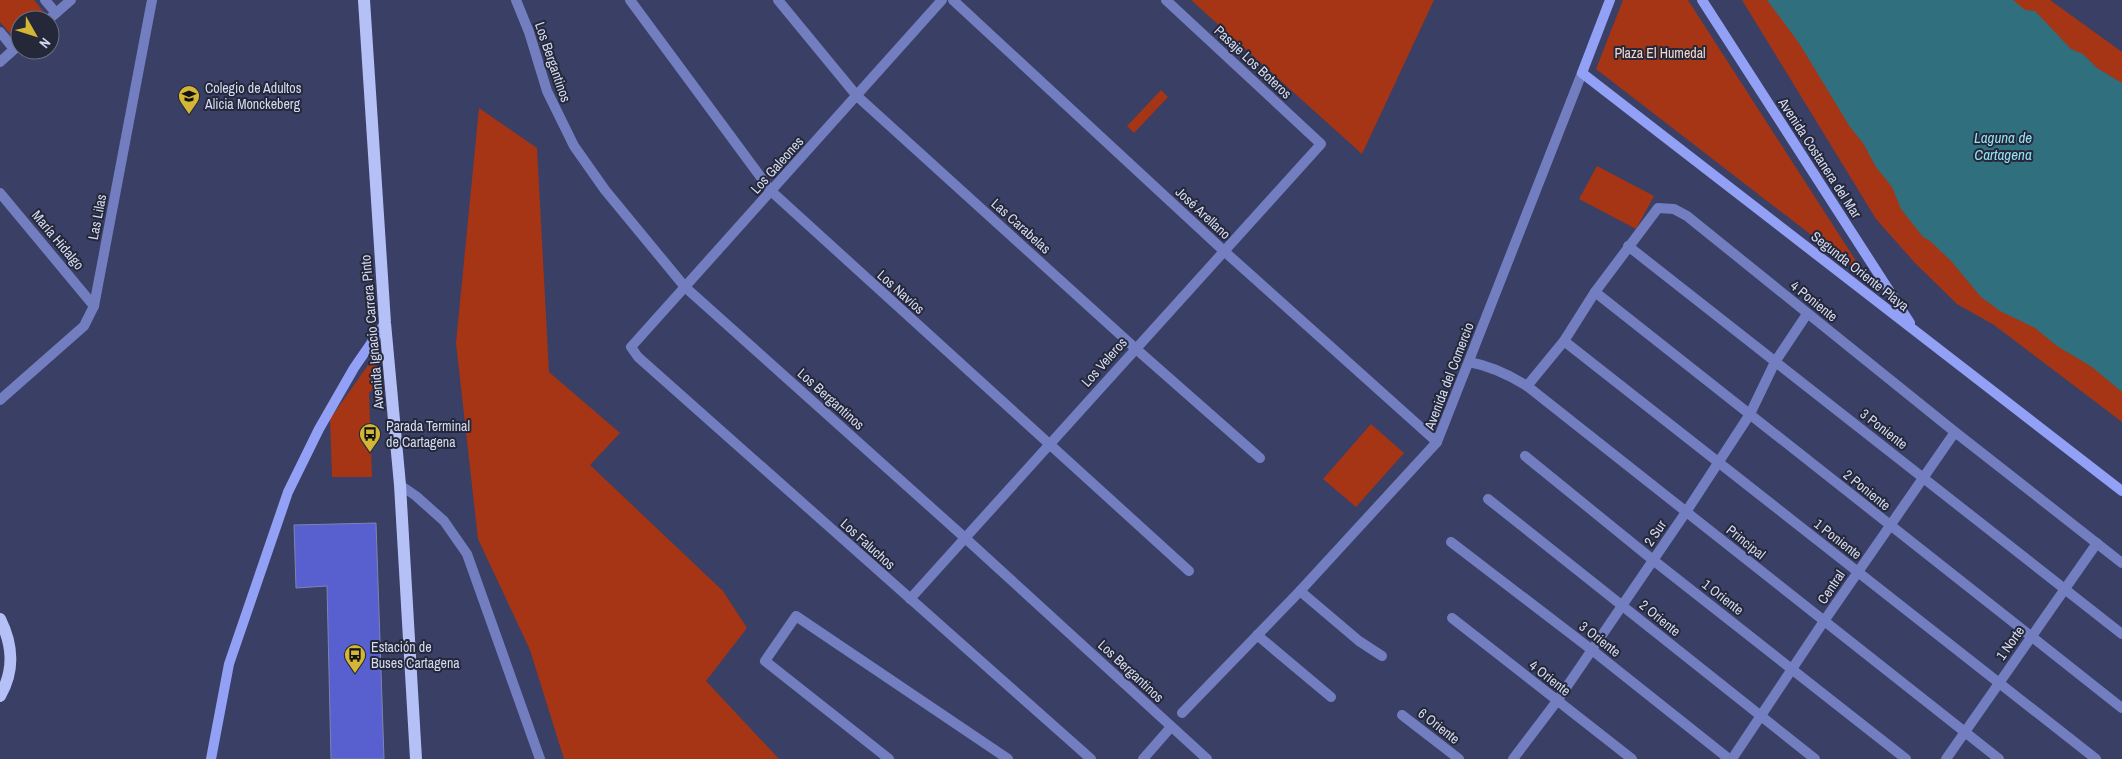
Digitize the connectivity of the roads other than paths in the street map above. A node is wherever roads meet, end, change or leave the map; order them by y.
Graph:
1 (71, 0) edge
2 (152, 0) edge
3 (364, 0) edge
4 (516, 0) edge
5 (630, 0) edge
6 (778, 0) edge
7 (942, 0) edge
8 (952, 0) edge
9 (1166, 0) edge
10 (1610, 0) edge
11 (1702, 0) edge
12 (59, 10) edge
13 (0, 32) edge
14 (10, 41) edge
15 (10, 53) edge
16 (0, 62) edge
17 (1582, 73) junction
18 (857, 96) junction
19 (1321, 144) joint
20 (771, 192) junction
21 (0, 193) edge
22 (1628, 246) junction
23 (1224, 251) junction
24 (685, 287) junction
25 (1595, 292) junction
26 (94, 306) junction
27 (1807, 314) junction
28 (385, 323) junction
29 (1914, 330) junction
30 (1564, 341) junction
31 (631, 347) joint
32 (1135, 348) junction
33 (1469, 362) junction
34 (1775, 362) junction
35 (1527, 386) junction
36 (0, 400) edge
37 (1750, 414) junction
38 (1955, 432) junction
39 (1437, 442) junction
40 (1048, 444) junction
41 (1524, 456) dead end
42 (1260, 458) dead end
43 (1717, 463) junction
44 (1923, 477) junction
45 (400, 485) junction
46 (2122, 490) edge
47 (1488, 499) dead end
48 (1686, 512) junction
49 (1889, 526) junction
50 (964, 538) junction
51 (1451, 542) dead end
52 (2097, 543) junction
53 (1653, 560) junction
54 (2122, 563) edge
55 (1189, 571) dead end
56 (1858, 572) junction
57 (2065, 589) junction
58 (1300, 591) junction
59 (910, 599) junction
60 (1622, 605) junction
61 (1452, 618) dead end
62 (0, 619) edge
63 (1824, 621) junction
64 (2122, 634) edge
65 (1257, 635) junction
66 (2031, 637) junction
67 (1592, 650) junction
68 (1382, 656) dead end
69 (1792, 668) junction
70 (1999, 683) junction
71 (0, 696) edge
72 (1331, 697) dead end
73 (1557, 701) junction
74 (2122, 708) edge
75 (1182, 714) dead end
76 (1402, 715) dead end
77 (1760, 716) junction
78 (414, 720) junction
79 (1171, 727) junction
80 (1965, 732) junction
81 (211, 759) edge
82 (416, 759) edge
83 (420, 759) edge
84 (540, 759) edge
85 (889, 759) edge
86 (1008, 759) edge
87 (1092, 759) edge
88 (1143, 759) edge
89 (1207, 759) edge
90 (1460, 759) edge
91 (1513, 759) edge
92 (1632, 759) edge
93 (1731, 759) edge
94 (1815, 759) edge
95 (1906, 759) edge
96 (1946, 759) edge
97 (1999, 759) edge
98 (2096, 759) edge

1 - 12 street
2 - 26 street, Las Lilas
3 - 28 main road, Avenida Ignacio Carrera Pinto
4 - 24 street, Los Bergantinos
5 - 20 street, Los Navíos
6 - 18 street, Las Carabelas
7 - 18 street, Los Galeones
8 - 23 street, José Arellano
9 - 19 street, Pasaje Los Boteros
10 - 17 street, Avenida del Comercio
11 - 29 street, Avenida Costanera del Mar
13 - 14 street
15 - 16 street
17 - 29 street, Segunda Oriente Playa
17 - 33 street, Avenida del Comercio
18 - 20 street, Los Galeones
18 - 32 street, Las Carabelas
19 - 23 street, Los Veleros
20 - 24 street, Los Galeones
20 - 40 street, Los Navíos
21 - 26 street, María Hidalgo
22 - 25 street, 4 Poniente
22 - 27 street, 4 Poniente
22 - 34 street, 3 Poniente
23 - 32 street, Los Veleros
23 - 39 street, José Arellano
24 - 31 street, Los Galeones
24 - 50 street, Los Bergantinos
25 - 30 street, 4 Poniente
25 - 37 street, 2 Poniente
26 - 36 street, Las Lilas
27 - 34 street, 2 Sur
27 - 38 street, 4 Poniente
28 - 45 main road, Avenida Ignacio Carrera Pinto
28 - 81 street
29 - 46 street, Segunda Oriente Playa
30 - 35 street, 4 Poniente
30 - 43 street, 1 Poniente
31 - 59 street, Los Faluchos
32 - 40 street, Los Veleros
32 - 42 street, Las Carabelas
33 - 35 street, Principal
33 - 39 street, Avenida del Comercio
34 - 37 street, 2 Sur
34 - 44 street, 3 Poniente
35 - 48 street, Principal
37 - 43 street, 2 Sur
37 - 49 street, 2 Poniente
38 - 44 street, Central
38 - 52 street, 4 Poniente
39 - 58 street, Avenida del Comercio
40 - 50 street, Los Veleros
40 - 55 street, Los Navíos
41 - 53 street, 1 Oriente
43 - 48 street, 2 Sur
43 - 56 street, 1 Poniente
44 - 49 street, Central
44 - 57 street, 3 Poniente
45 - 78 main road, Avenida Ignacio Carrera Pinto
45 - 84 street
47 - 60 street, 2 Oriente
48 - 53 street, 2 Sur
48 - 63 street, Principal
49 - 56 street, Central
49 - 66 street, 2 Poniente
50 - 59 street, Los Veleros
50 - 79 street, Los Bergantinos
51 - 67 street, 3 Oriente
52 - 54 street, 4 Poniente
52 - 57 street, 1 Norte
53 - 60 street, 2 Sur
53 - 69 street, 1 Oriente
56 - 63 street, Central
56 - 70 street, 1 Poniente
57 - 64 street, 3 Poniente
57 - 66 street, 1 Norte
58 - 65 street, Avenida del Comercio
58 - 68 street
59 - 87 street, Los Faluchos
60 - 67 street, 2 Sur
60 - 77 street, 2 Oriente
61 - 73 street, 4 Oriente
62 - 71 main road
63 - 69 street, Central
63 - 80 street, Principal
65 - 72 street
65 - 75 street, Avenida del Comercio
66 - 70 street, 1 Norte
66 - 74 street, 2 Poniente
67 - 73 street, 2 Sur
67 - 93 street, 3 Oriente
69 - 77 street, Central
69 - 95 street, 1 Oriente
70 - 80 street, 1 Norte
70 - 98 street, 1 Poniente
73 - 91 street, 2 Sur
73 - 92 street, 4 Oriente
76 - 90 street, 6 Oriente
77 - 93 street, Central
77 - 94 street, 2 Oriente
78 - 82 main road, Avenida Ignacio Carrera Pinto
78 - 83 main road, Avenida Ignacio Carrera Pinto
79 - 88 street
79 - 89 street, Los Bergantinos
80 - 96 street, 1 Norte
80 - 97 street, Principal
85 - 86 street

